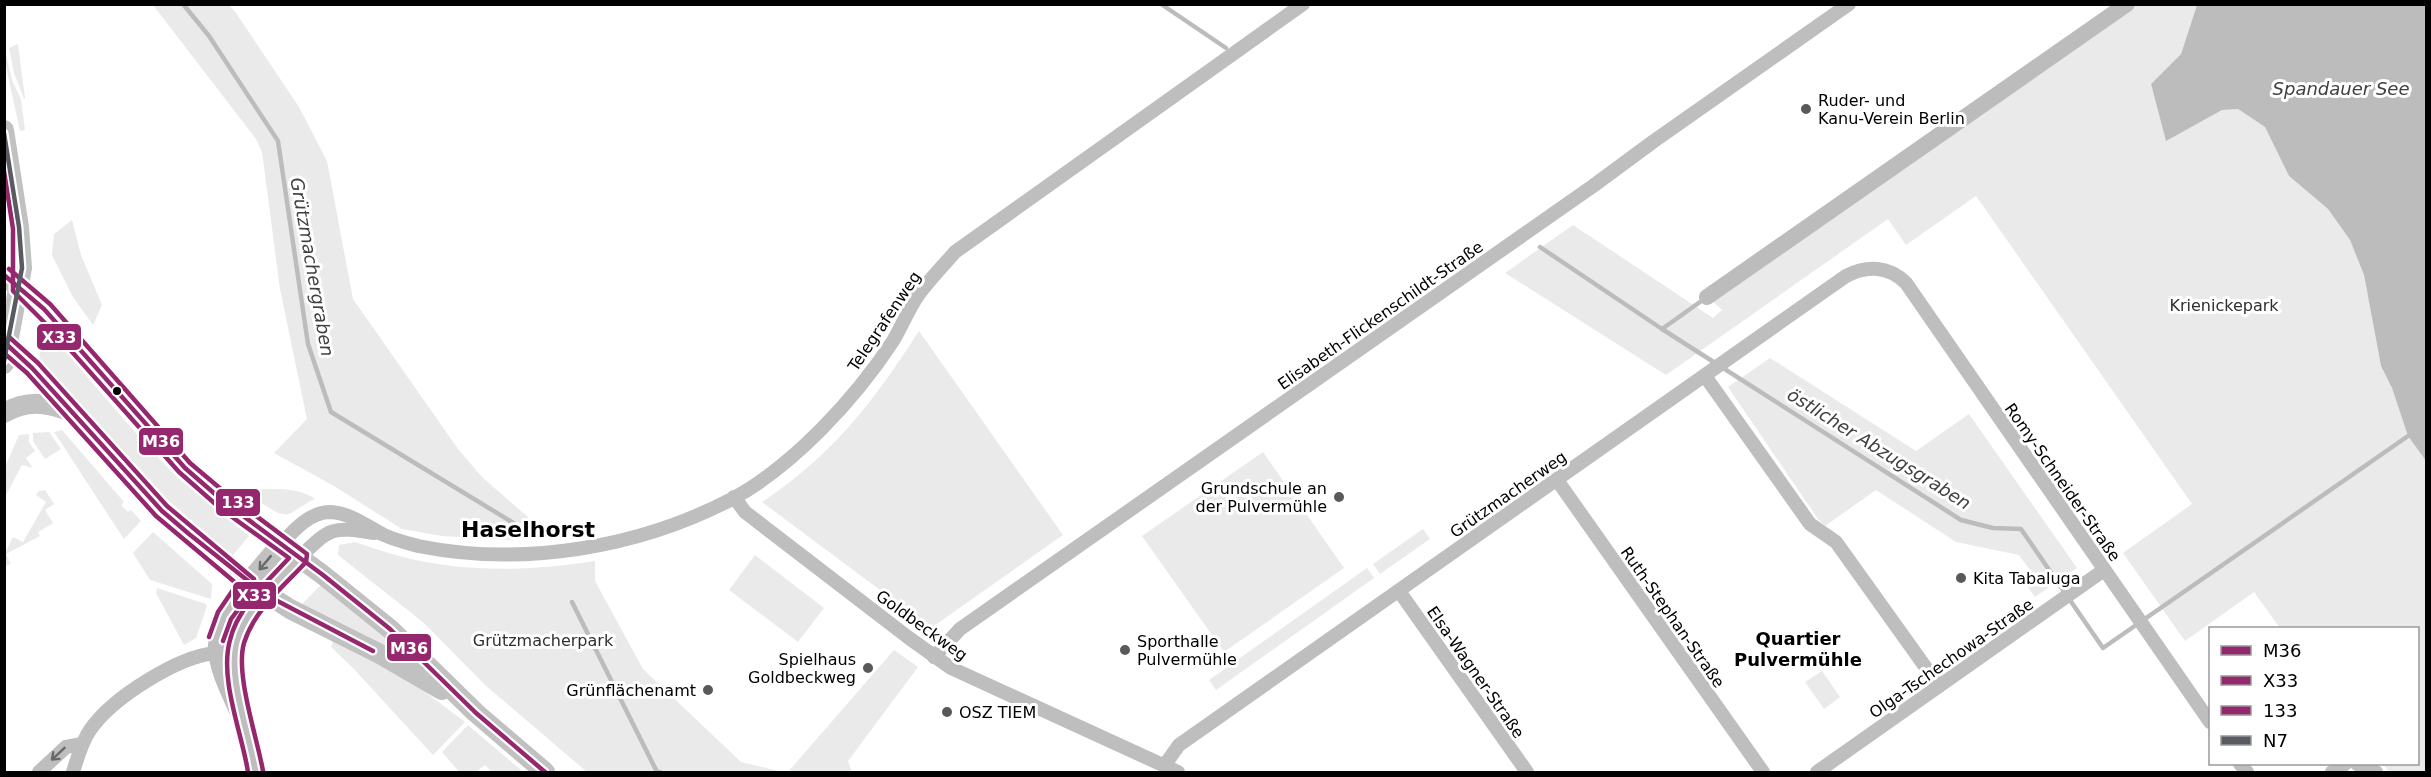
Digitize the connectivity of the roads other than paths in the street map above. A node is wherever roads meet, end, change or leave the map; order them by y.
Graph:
1 (1303, 4) edge
2 (1848, 4) edge
3 (4, 130) edge
4 (1882, 270) joint
5 (12, 281) edge
6 (6, 350) edge
7 (1710, 372) junction
8 (4, 413) edge
9 (74, 413) junction
10 (1557, 480) junction
11 (734, 497) junction
12 (385, 535) junction
13 (282, 543) junction
14 (300, 557) junction
15 (2104, 570) junction
16 (248, 583) junction
17 (1399, 591) junction
18 (266, 595) junction
19 (215, 653) junction
20 (934, 657) junction
21 (1939, 686) junction
22 (468, 705) junction
23 (2209, 719) edge
24 (248, 736) junction
25 (82, 744) junction
26 (2359, 765) edge
27 (1164, 766) junction
28 (39, 772) edge
29 (73, 772) edge
30 (256, 772) edge
31 (545, 772) edge
32 (1178, 772) edge
33 (1527, 772) edge
34 (1763, 772) edge
35 (1817, 772) edge
36 (2376, 772) edge

1 - 11 street, Telegrafenweg
2 - 20 street, Elisabeth-Flickenschildt-Straße
3 - 5 main road
4 - 7 street, Grützmacherweg
4 - 15 street, Romy-Schneider-Straße
5 - 6 main road
5 - 13 main road
6 - 9 main road
7 - 10 street, Grützmacherweg
7 - 21 street
8 - 9 main road
9 - 16 main road
10 - 17 street, Grützmacherweg
10 - 34 street, Ruth-Stephan-Straße
11 - 12 street, Telegrafenweg
11 - 20 street, Goldbeckweg
12 - 13 street, Telegrafenweg
12 - 14 street, Telegrafenweg
13 - 14 main road
13 -> 16 main road
14 - 18 main road
14 - 22 main road
15 - 21 street, Olga-Tschechowa-Straße
15 - 23 street, Romy-Schneider-Straße
16 - 18 main road
16 - 19 street
17 - 27 street, Grützmacherweg
17 - 33 street, Elsa-Wagner-Straße
18 - 22 main road
18 - 24 street
19 - 24 street
19 - 25 street
20 - 27 street, Goldbeckweg
21 - 35 street, Olga-Tschechowa-Straße
22 - 31 main road
24 - 30 street
25 -> 28 street
25 - 29 street
26 - 36 street
27 - 32 street, Goldbeckweg

